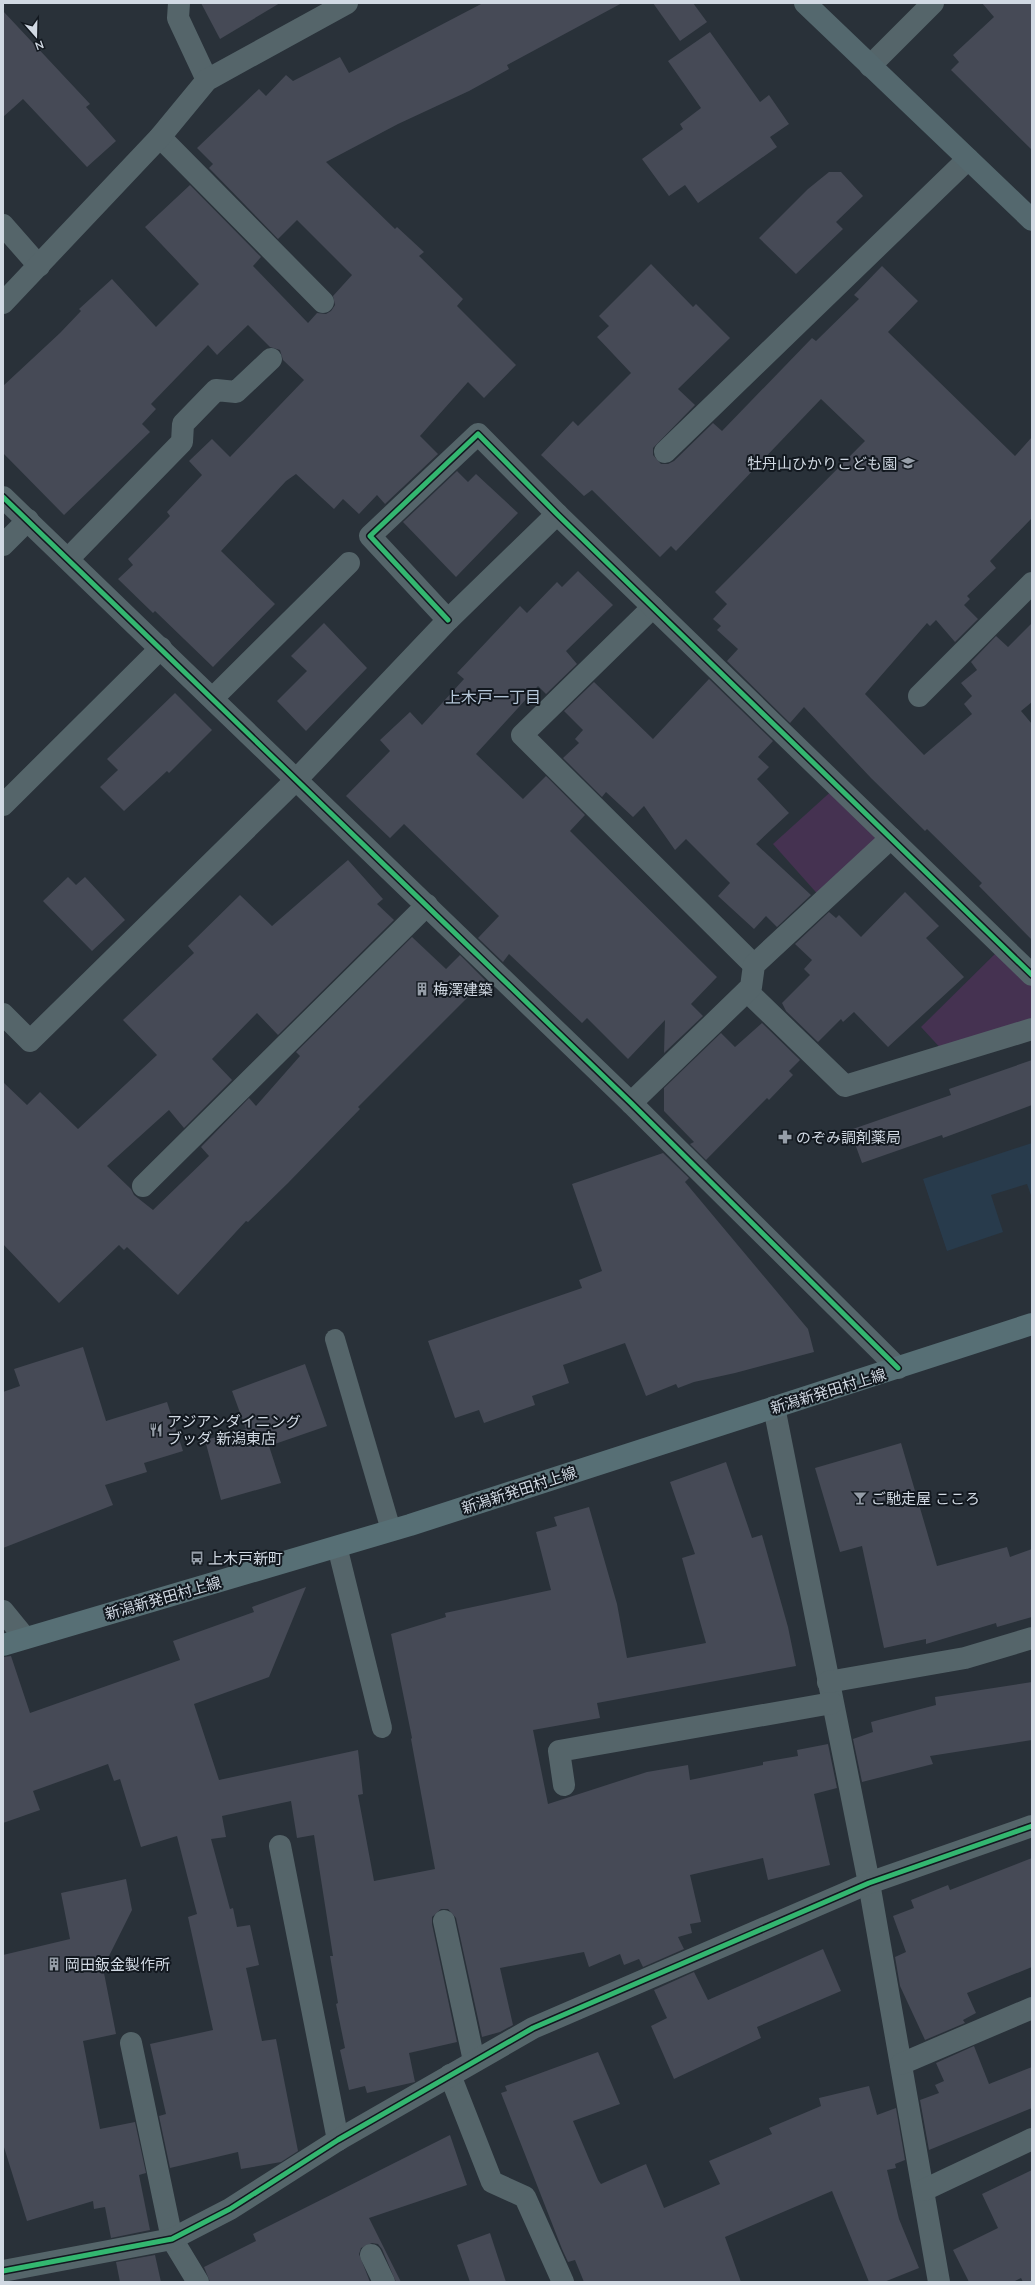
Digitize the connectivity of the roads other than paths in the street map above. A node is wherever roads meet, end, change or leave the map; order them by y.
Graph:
1 (179, 3) edge
2 (347, 3) edge
3 (805, 3) edge
4 (933, 3) edge
5 (870, 66) junction
6 (207, 80) junction
7 (160, 137) junction
8 (968, 160) junction
9 (1032, 220) edge
10 (3, 225) edge
11 (39, 266) junction
12 (322, 302) dead end
13 (3, 303) edge
14 (271, 359) dead end
15 (664, 452) dead end
16 (3, 496) edge
17 (557, 514) junction
18 (28, 520) junction
19 (3, 545) edge
20 (68, 559) junction
21 (349, 563) dead end
22 (1032, 583) edge
23 (653, 607) junction
24 (448, 620) junction
25 (161, 648) junction
26 (919, 696) dead end
27 (213, 698) junction
28 (297, 779) junction
29 (3, 805) edge
30 (891, 838) junction
31 (427, 905) junction
32 (754, 965) junction
33 (1032, 974) edge
34 (747, 990) junction
35 (3, 1014) edge
36 (1032, 1029) edge
37 (631, 1103) junction
38 (143, 1186) dead end
39 (1032, 1324) edge
40 (335, 1339) dead end
41 (898, 1368) junction
42 (774, 1407) junction
43 (391, 1530) junction
44 (337, 1546) junction
45 (3, 1611) edge
46 (24, 1638) junction
47 (1032, 1638) edge
48 (3, 1645) edge
49 (830, 1693) junction
50 (382, 1728) dead end
51 (564, 1785) dead end
52 (1032, 1826) edge
53 (280, 1846) dead end
54 (869, 1883) junction
55 (444, 1921) dead end
56 (1032, 2008) edge
57 (131, 2043) dead end
58 (474, 2061) junction
59 (901, 2064) junction
60 (450, 2075) junction
61 (1032, 2139) edge
62 (338, 2140) junction
63 (924, 2190) junction
64 (172, 2239) junction
65 (371, 2255) dead end
66 (3, 2271) edge
67 (198, 2282) edge
68 (384, 2282) edge
69 (563, 2282) edge
70 (939, 2282) edge

1 - 6 street
2 - 6 street
3 - 5 street
4 - 5 street
5 - 8 street
6 - 7 street
7 - 11 street
7 - 12 street
8 - 9 street
8 - 15 street
10 - 11 street
11 - 13 street
14 - 20 street
16 - 18 street
17 - 23 street
17 - 24 street
17 - 24 street
18 - 19 street
18 - 20 street
20 - 25 street
21 - 27 street
22 - 26 street
23 - 30 street
23 - 32 street
24 - 28 street
25 - 27 street
25 - 29 street
27 - 28 street
28 - 31 street
28 - 35 street
30 - 32 street
30 - 33 street
31 - 37 street
31 - 38 street
32 - 34 street
34 - 36 street
34 - 37 street
37 - 41 street
39 - 41 main road, 新潟新発田村上線
40 - 43 lane
41 - 42 main road, 新潟新発田村上線
42 - 43 main road, 新潟新発田村上線
42 - 49 street
43 - 44 main road, 新潟新発田村上線
44 - 46 main road, 新潟新発田村上線
44 - 50 lane
45 - 46 street
46 - 48 main road, 新潟新発田村上線
47 - 49 street
49 - 51 street
49 - 54 street
52 - 54 street
53 - 62 street
54 - 58 street
54 - 59 street
55 - 58 street
56 - 59 street
57 - 64 street
58 - 60 street
59 - 63 street
60 - 62 street
60 - 69 street
61 - 63 street
62 - 64 street
63 - 70 street
64 - 66 street
64 - 67 street
65 - 68 street

